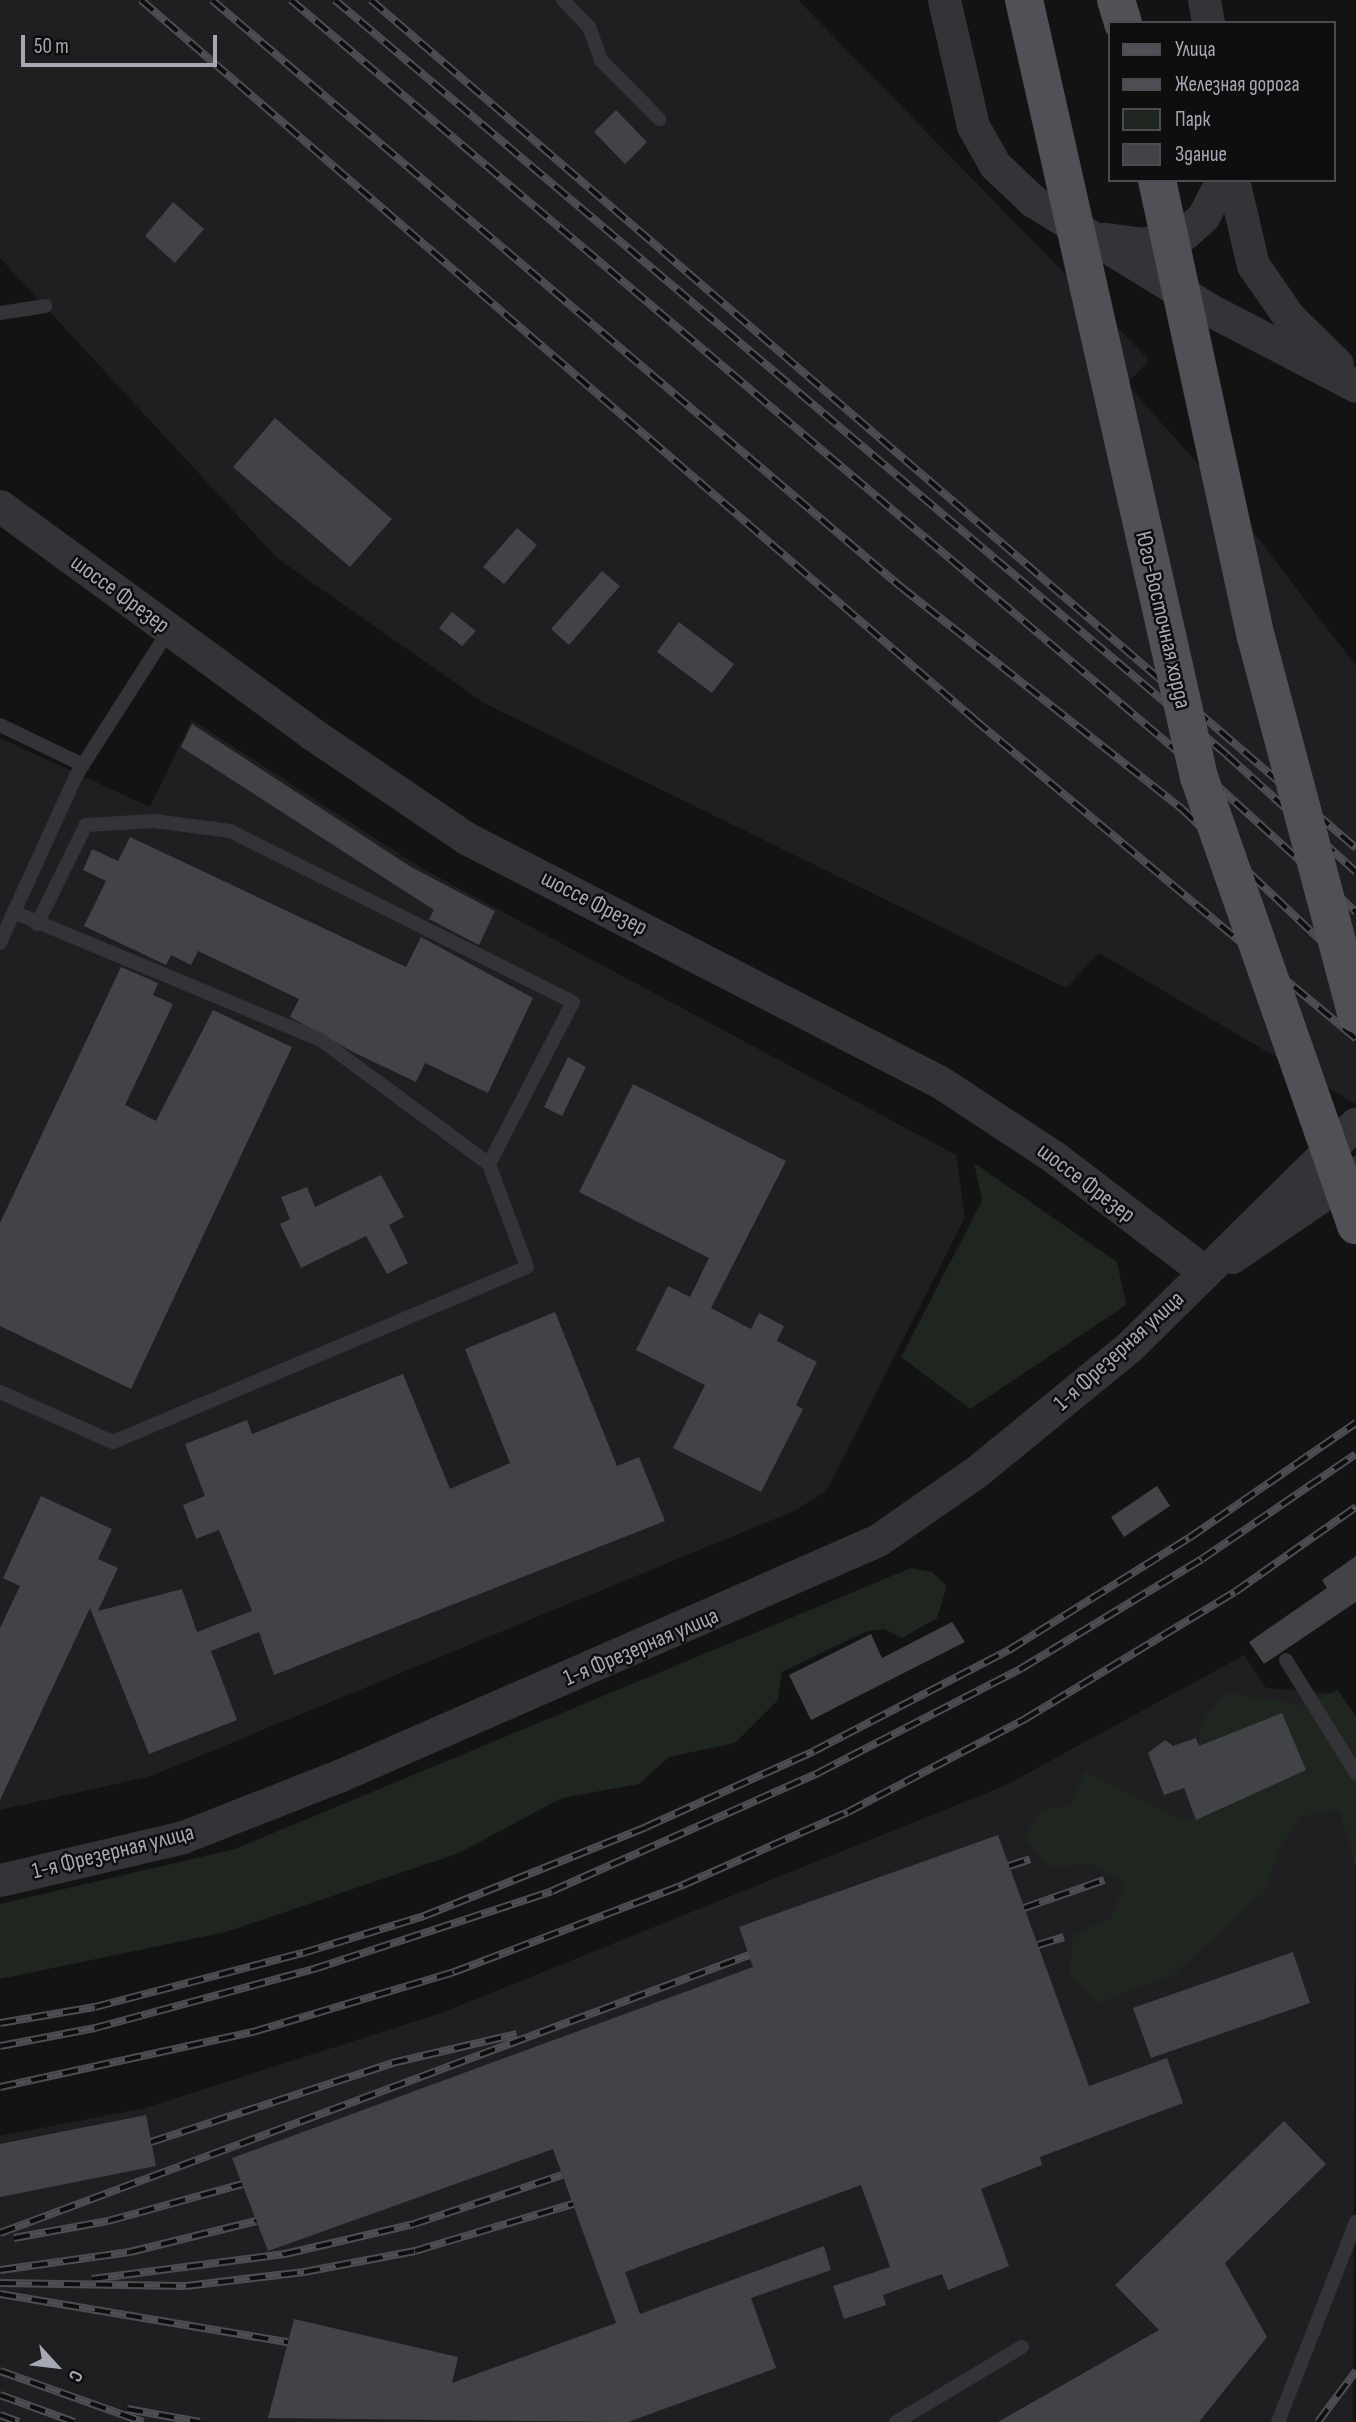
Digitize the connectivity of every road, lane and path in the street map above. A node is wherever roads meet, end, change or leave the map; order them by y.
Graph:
1 (563, 0) edge
2 (944, 0) edge
3 (1024, 0) edge
4 (1116, 0) edge
5 (1204, 0) edge
6 (1122, 21) edge
7 (1208, 21) edge
8 (659, 119) dead end
9 (1157, 182) edge
10 (1221, 182) edge
11 (1233, 182) edge
12 (1095, 238) junction
13 (45, 306) dead end
14 (0, 313) edge
15 (1356, 385) edge
16 (0, 506) edge
17 (169, 630) junction
18 (0, 725) edge
19 (83, 765) junction
20 (14, 912) junction
21 (37, 923) junction
22 (0, 943) edge
23 (1356, 1014) edge
24 (1346, 1131) edge
25 (489, 1164) junction
26 (1356, 1172) edge
27 (1356, 1225) edge
28 (1205, 1272) junction
29 (0, 1392) edge
30 (1286, 1660) dead end
31 (1356, 1773) edge
32 (0, 1880) edge
33 (1356, 2222) edge
34 (1022, 2347) dead end
35 (896, 2422) edge
36 (1278, 2422) edge

1 - 8 lane
2 - 12 street
3 - 27 main road, Юго-Восточная хорда, bridge
4 - 6 main road
5 - 7 street
9 - 23 main road, bridge
10 - 12 street
11 - 15 street
12 - 15 street
13 - 14 lane
16 - 17 street, шоссе Фрезер
17 - 19 lane
17 - 28 street, шоссе Фрезер
18 - 19 lane
19 - 20 lane
20 - 21 lane
20 - 22 lane
21 - 25 lane
21 - 25 lane
24 - 28 street, 1-я Фрезерная улица
25 - 29 lane
26 - 28 street, 1-я Фрезерная улица
28 - 32 street, 1-я Фрезерная улица
30 - 31 lane
33 - 36 lane
34 - 35 lane

